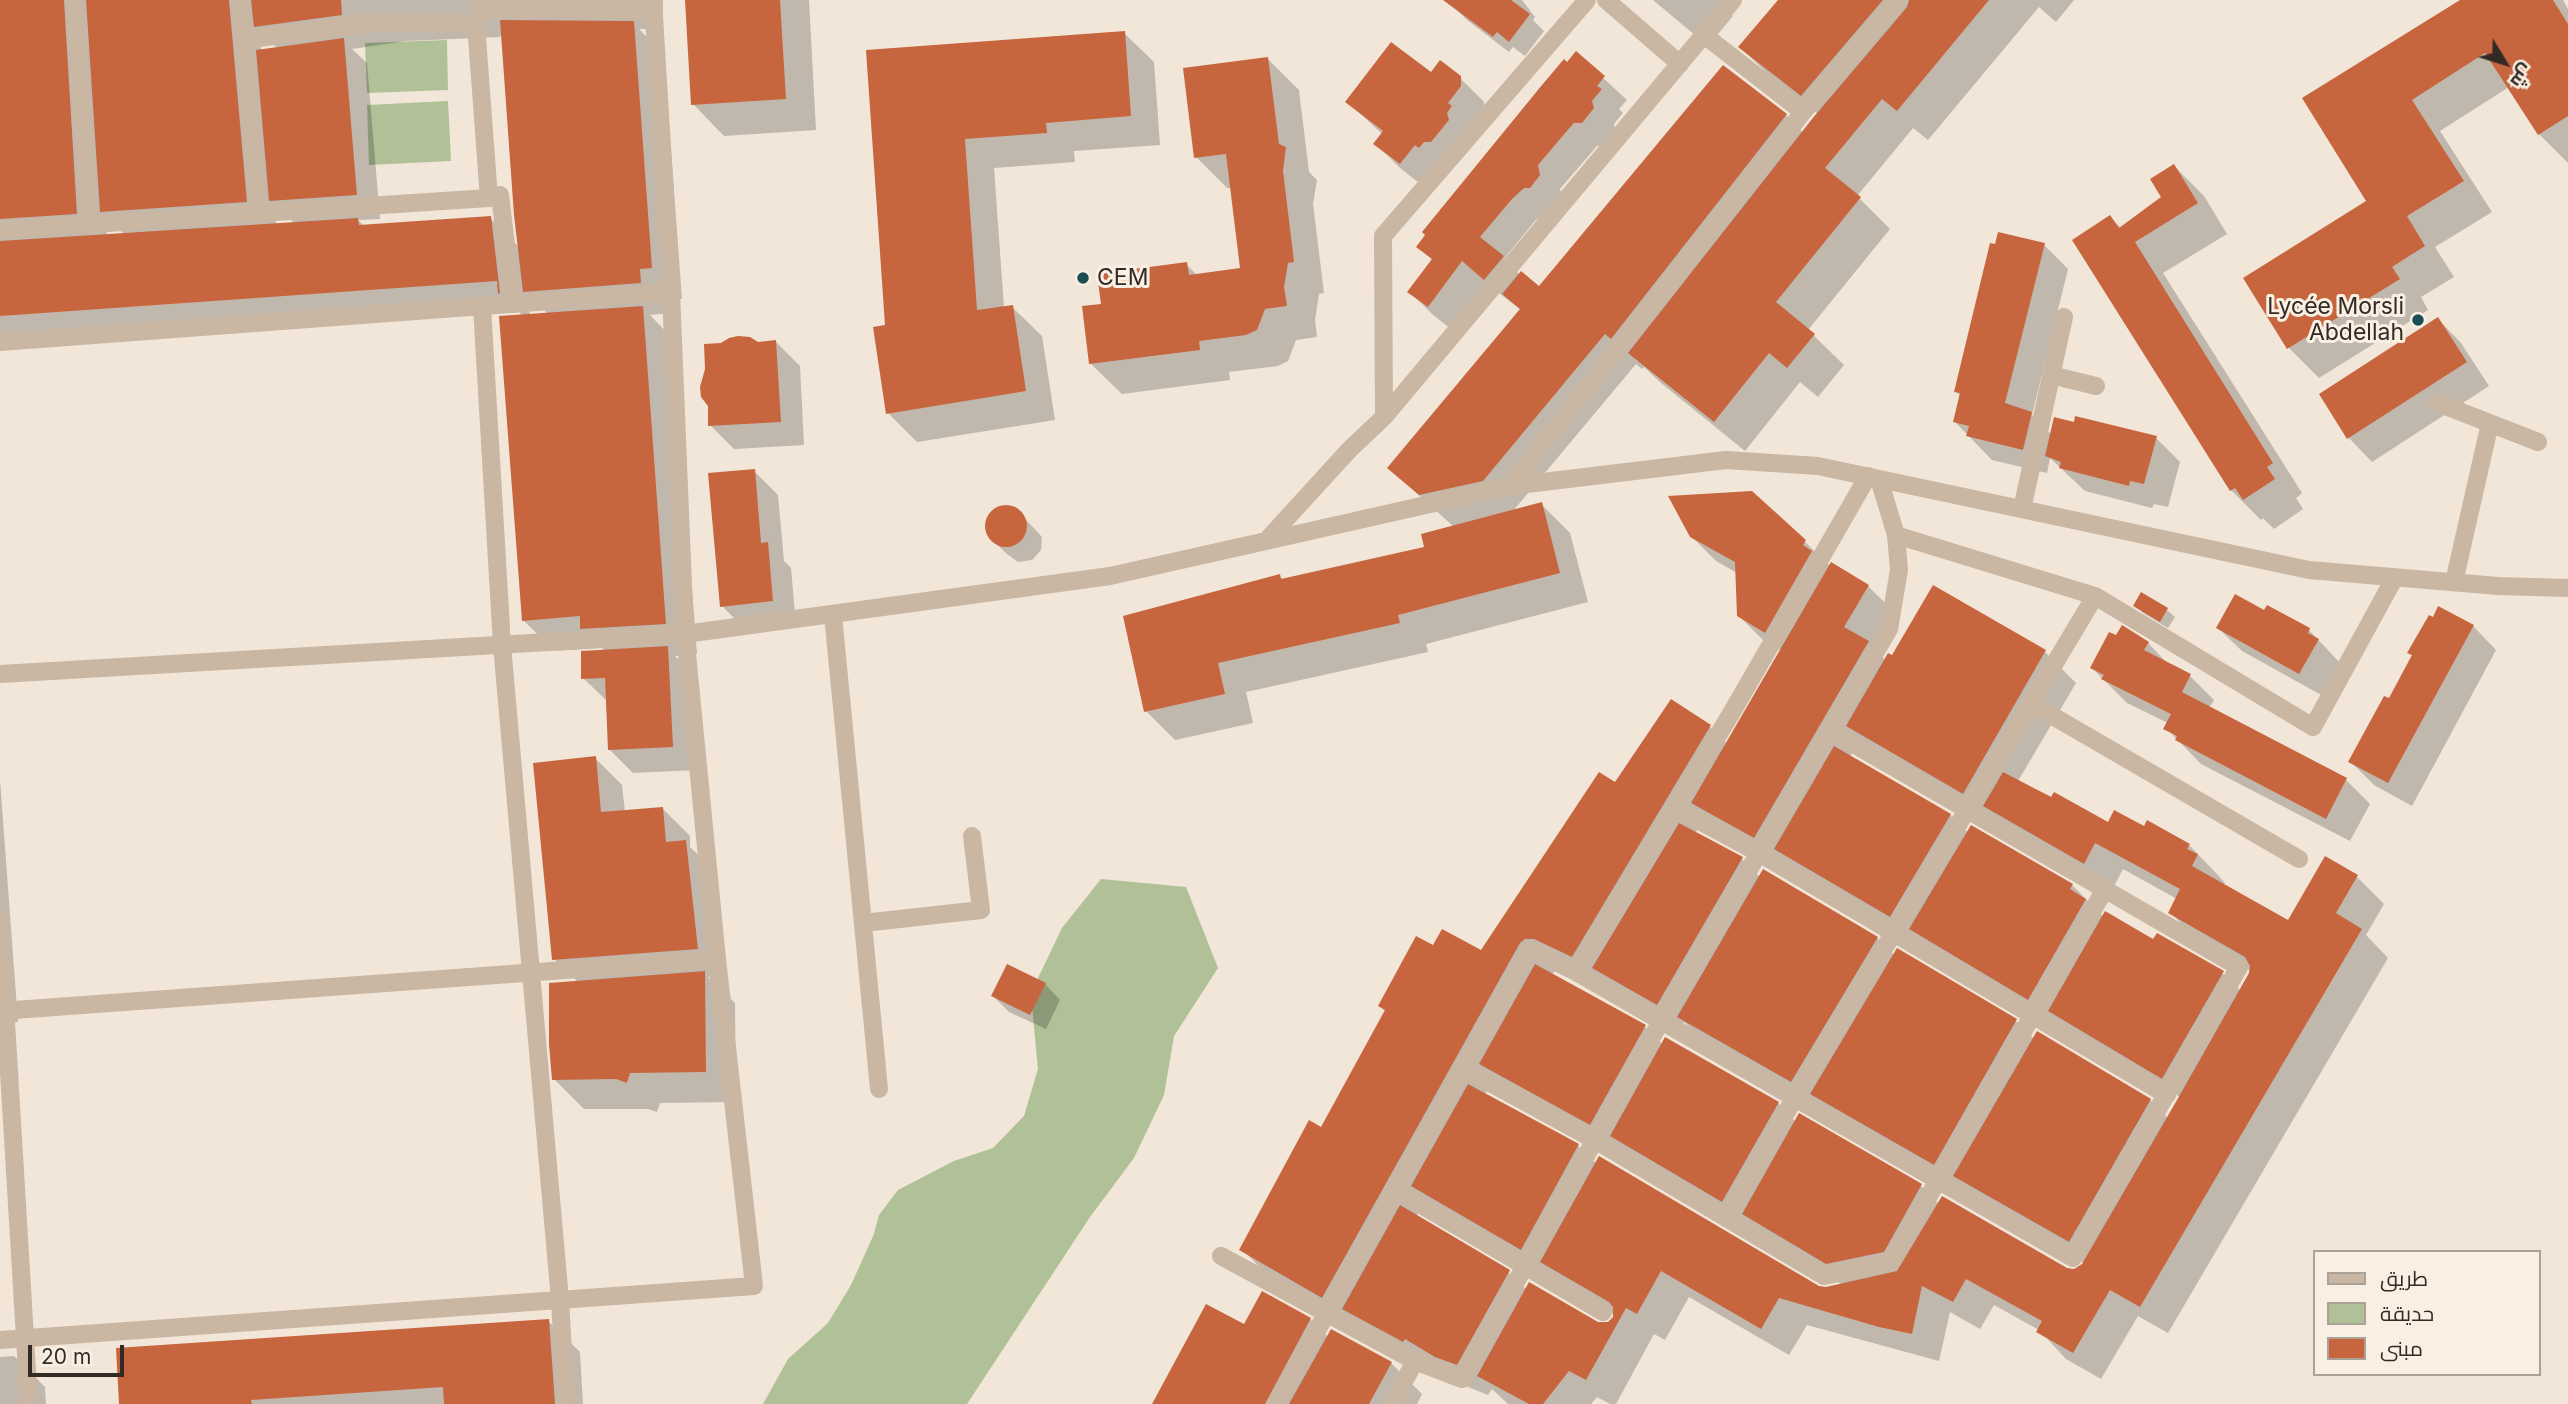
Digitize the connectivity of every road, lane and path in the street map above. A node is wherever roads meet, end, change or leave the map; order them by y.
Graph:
1 (75, 0) edge
2 (240, 0) edge
3 (1587, 0) edge
4 (1606, 0) edge
5 (1733, 0) edge
6 (1898, 0) edge
7 (654, 5) edge
8 (478, 11) edge
9 (1704, 35) junction
10 (244, 40) junction
11 (1680, 64) junction
12 (1803, 112) junction
13 (489, 198) junction
14 (259, 213) junction
15 (89, 224) junction
16 (0, 230) edge
17 (671, 292) junction
18 (513, 304) junction
19 (482, 307) junction
20 (2064, 317) dead end
21 (0, 342) edge
22 (2052, 375) junction
23 (2096, 386) dead end
24 (2438, 403) dead end
25 (1384, 417) junction
26 (2490, 423) junction
27 (2538, 442) dead end
28 (1873, 478) junction
29 (1510, 486) junction
30 (2022, 509) junction
31 (1896, 535) junction
32 (1266, 541) junction
33 (2395, 577) junction
34 (2454, 582) junction
35 (2568, 588) edge
36 (2095, 596) junction
37 (833, 615) junction
38 (685, 634) junction
39 (502, 645) junction
40 (0, 674) edge
41 (2032, 704) junction
42 (1831, 731) junction
43 (1674, 807) junction
44 (1967, 809) junction
45 (972, 836) dead end
46 (1759, 853) junction
47 (2299, 859) dead end
48 (2105, 889) junction
49 (0, 922) edge
50 (863, 923) junction
51 (1893, 932) junction
52 (716, 959) junction
53 (1576, 972) junction
54 (532, 973) junction
55 (4, 1011) edge
56 (2032, 1014) junction
57 (1661, 1021) junction
58 (1464, 1068) junction
59 (879, 1089) dead end
60 (2167, 1094) junction
61 (1794, 1098) junction
62 (1595, 1140) junction
63 (1938, 1180) junction
64 (1396, 1190) junction
65 (1726, 1218) junction
66 (1222, 1256) dead end
67 (1525, 1267) junction
68 (560, 1300) junction
69 (1603, 1311) dead end
70 (1327, 1313) junction
71 (24, 1338) junction
72 (0, 1340) edge
73 (1415, 1361) junction
74 (29, 1404) edge
75 (566, 1404) edge
76 (1276, 1404) edge
77 (1392, 1404) edge

1 - 15 street
2 - 10 street
3 - 25 street
4 - 11 street
5 - 9 street
6 - 12 street
7 - 8 street
7 - 17 street
8 - 10 street
8 - 13 street
9 - 11 street
9 - 12 street
10 - 14 street
11 - 25 street
12 - 29 street
13 - 14 street
13 - 18 street
14 - 15 street
15 - 16 street
17 - 18 street
17 - 38 street
18 - 19 street
19 - 21 street
19 - 39 street
20 - 22 street
22 - 23 street
22 - 30 street
24 - 26 street
25 - 32 street
26 - 27 street
26 - 34 street
28 - 29 street
28 - 30 street
28 - 31 street
28 - 43 street
29 - 32 street
30 - 33 street
31 - 36 street
31 - 42 street
32 - 37 street
33 - 34 street
33 - 36 street
34 - 35 street
36 - 41 street
37 - 38 street
37 - 50 street
38 - 39 street
38 - 52 street
39 - 40 street
39 - 54 street
41 - 44 street
41 - 47 street
42 - 44 street
42 - 46 street
43 - 46 street
43 - 53 street
44 - 48 street
44 - 51 street
45 - 50 street
46 - 51 street
46 - 57 street
48 - 56 street
48 - 60 street
49 - 55 street
50 - 59 street
51 - 56 street
51 - 61 street
52 - 54 street
52 - 68 street
53 - 57 street
53 - 58 street
54 - 55 street
54 - 68 street
55 - 71 street
56 - 60 street
56 - 63 street
57 - 61 street
57 - 62 street
58 - 62 street
58 - 64 street
60 - 63 street
61 - 63 street
61 - 65 street
62 - 65 street
62 - 67 street
63 - 65 street
64 - 67 street
64 - 70 street
66 - 70 street
67 - 69 street
67 - 73 street
68 - 71 street
68 - 75 street
70 - 73 street
70 - 76 street
71 - 72 street
71 - 74 street
73 - 77 street

